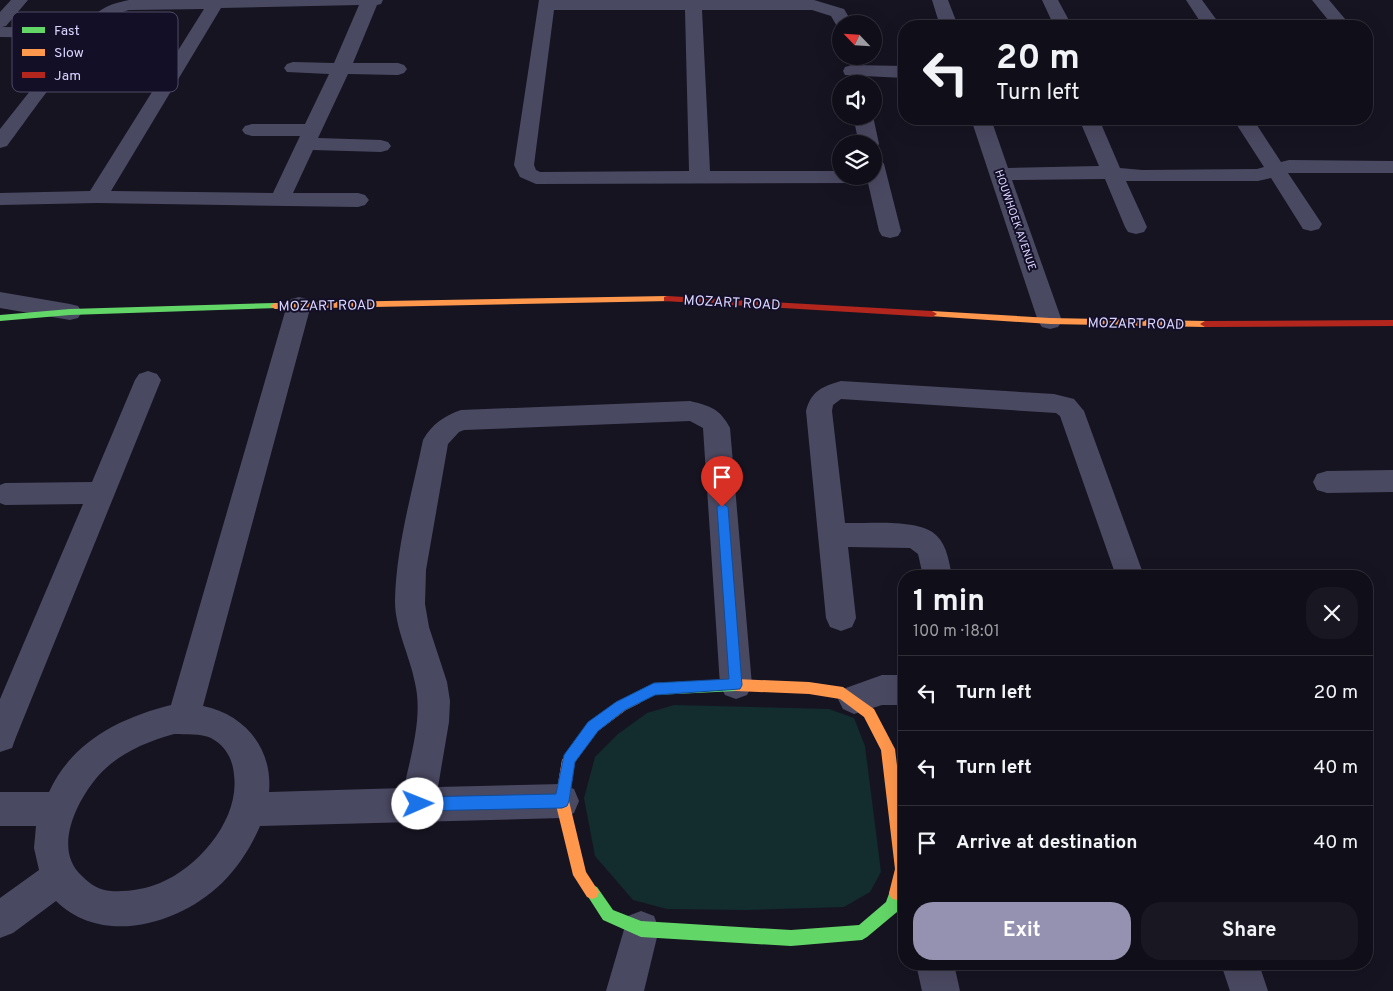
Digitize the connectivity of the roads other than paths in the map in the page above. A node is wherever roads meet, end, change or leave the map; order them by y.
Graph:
1 (20, 0) edge
2 (370, 0) edge
3 (375, 0) edge
4 (940, 0) edge
5 (1050, 0) edge
6 (1194, 0) edge
7 (1320, 0) edge
8 (546, 2) edge
9 (216, 3) junction
10 (693, 4) junction
11 (110, 12) edge
12 (839, 15) edge
13 (947, 20) edge
14 (1060, 20) edge
15 (1208, 20) edge
16 (1337, 20) edge
17 (0, 22) edge
18 (178, 65) edge
19 (293, 68) dead end
20 (341, 68) junction
21 (398, 69) dead end
22 (852, 70) edge
23 (898, 72) edge
24 (39, 92) edge
25 (161, 92) edge
26 (983, 125) edge
27 (1092, 125) edge
28 (1247, 125) edge
29 (252, 130) dead end
30 (310, 137) junction
31 (0, 142) edge
32 (381, 146) dead end
33 (1393, 167) edge
34 (1276, 170) junction
35 (832, 172) edge
36 (1000, 174) junction
37 (1113, 174) junction
38 (700, 177) junction
39 (878, 185) edge
40 (97, 197) junction
41 (0, 199) edge
42 (280, 199) junction
43 (358, 200) dead end
44 (1311, 224) dead end
45 (1136, 227) dead end
46 (890, 231) dead end
47 (0, 300) edge
48 (299, 305) junction
49 (70, 312) junction
50 (0, 318) edge
51 (1050, 321) junction
52 (1393, 323) edge
53 (148, 380) dead end
54 (1393, 481) edge
55 (1327, 482) dead end
56 (102, 493) junction
57 (5, 494) dead end
58 (832, 535) junction
59 (936, 570) edge
60 (1128, 570) edge
61 (841, 618) dead end
62 (736, 685) junction
63 (898, 690) edge
64 (854, 699) junction
65 (183, 719) junction
66 (0, 737) edge
67 (562, 801) junction
68 (418, 804) junction
69 (60, 808) junction
70 (250, 808) junction
71 (0, 809) edge
72 (898, 835) edge
73 (59, 877) junction
74 (898, 912) edge
75 (0, 920) edge
76 (641, 929) junction
77 (936, 970) edge
78 (1242, 970) edge
79 (625, 991) edge
80 (941, 991) edge
81 (1249, 991) edge

1 - 17 street
2 - 3 street
2 - 9 street
2 - 20 street
4 - 13 street
5 - 14 street
6 - 15 street
7 - 16 street
8 - 10 street
8 - 38 street
9 - 11 street
9 - 18 street
10 - 12 street
10 - 38 street
19 - 20 street
20 - 21 street
20 - 30 street
22 - 23 street
24 - 31 street
25 - 40 street
26 - 36 street, HOUWHOEK AVENUE
27 - 37 street
28 - 34 street
29 - 30 street
30 - 32 street
30 - 42 street
33 - 34 street
34 - 37 street
34 - 44 street
35 - 38 street
36 - 37 street
36 - 51 street, HOUWHOEK AVENUE
37 - 45 street
39 - 46 street
40 - 41 street
40 - 42 street
42 - 43 street
47 - 49 street, MOZART ROAD
48 - 49 street, MOZART ROAD
48 - 51 street, MOZART ROAD
48 - 65 street
49 - 50 street, MOZART ROAD
51 - 52 street, MOZART ROAD
53 - 56 street
54 - 55 street
56 - 57 street
56 - 66 street
58 - 59 street
58 - 60 street
58 - 61 street
62 - 64 street
62 - 67 street
62 - 68 street
63 - 64 street
64 - 72 street
65 - 69 street
65 - 70 street
67 - 68 street
67 - 76 street
68 - 70 street
69 - 71 street
69 - 73 street
70 - 73 street
73 - 75 street
74 - 76 street
76 - 79 street
77 - 80 street
78 - 81 street

